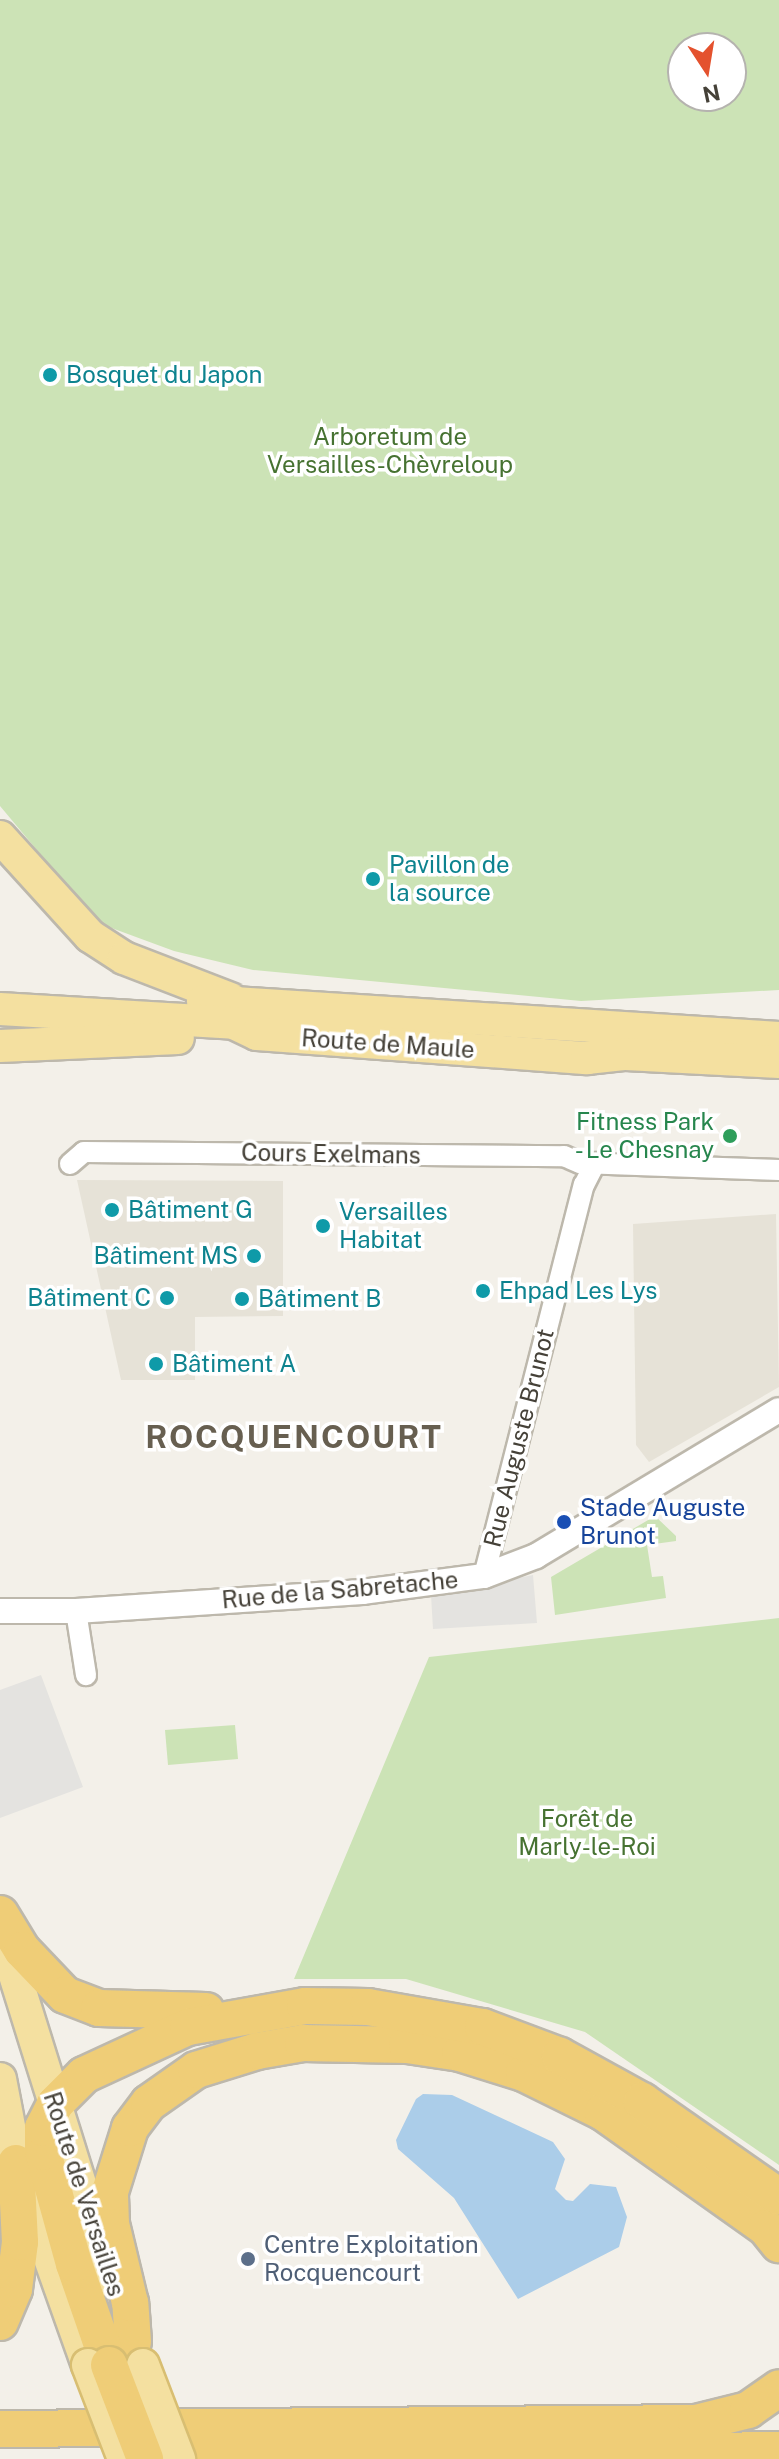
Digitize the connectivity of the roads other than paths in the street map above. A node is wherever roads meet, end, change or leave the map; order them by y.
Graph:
1 (0, 837) edge
2 (0, 990) edge
3 (240, 1004) junction
4 (0, 1009) edge
5 (257, 1034) junction
6 (779, 1038) edge
7 (0, 1046) edge
8 (587, 1058) junction
9 (779, 1062) edge
10 (779, 1081) edge
11 (595, 1163) junction
12 (70, 1164) dead end
13 (779, 1170) edge
14 (779, 1410) edge
15 (484, 1576) junction
16 (0, 1611) edge
17 (76, 1611) junction
18 (86, 1675) dead end
19 (0, 1914) edge
20 (0, 1926) edge
21 (248, 2013) junction
22 (0, 2079) edge
23 (55, 2104) junction
24 (16, 2163) junction
25 (779, 2197) edge
26 (779, 2244) edge
27 (0, 2322) edge
28 (118, 2359) junction
29 (779, 2388) edge
30 (0, 2429) edge
31 (779, 2450) edge
32 (124, 2459) edge
33 (145, 2459) edge
34 (178, 2459) edge

1 - 3 main road
2 - 3 main road, Route de Maule
3 - 6 main road, Route de Maule
4 - 5 main road, Route de Maule
5 - 7 main road
5 - 8 main road, Route de Maule
8 - 9 main road, Route de Maule
8 - 10 main road
11 - 12 street, Cours Exelmans
11 - 13 street, Cours Exelmans
11 - 15 street, Rue Auguste Brunot
14 - 15 street, Rue de la Sabretache
15 - 17 street, Rue de la Sabretache
16 - 17 street, Rue de la Sabretache
17 - 18 street
19 - 21 highway
20 - 23 main road, Route de Versailles
21 - 23 highway
21 - 25 highway
22 - 24 main road
23 - 28 highway
24 - 27 highway
24 - 28 main road
26 - 28 highway
28 - 32 main road, bridge
28 - 33 highway, bridge
28 - 34 main road, bridge
29 - 30 highway
31 - 34 highway

